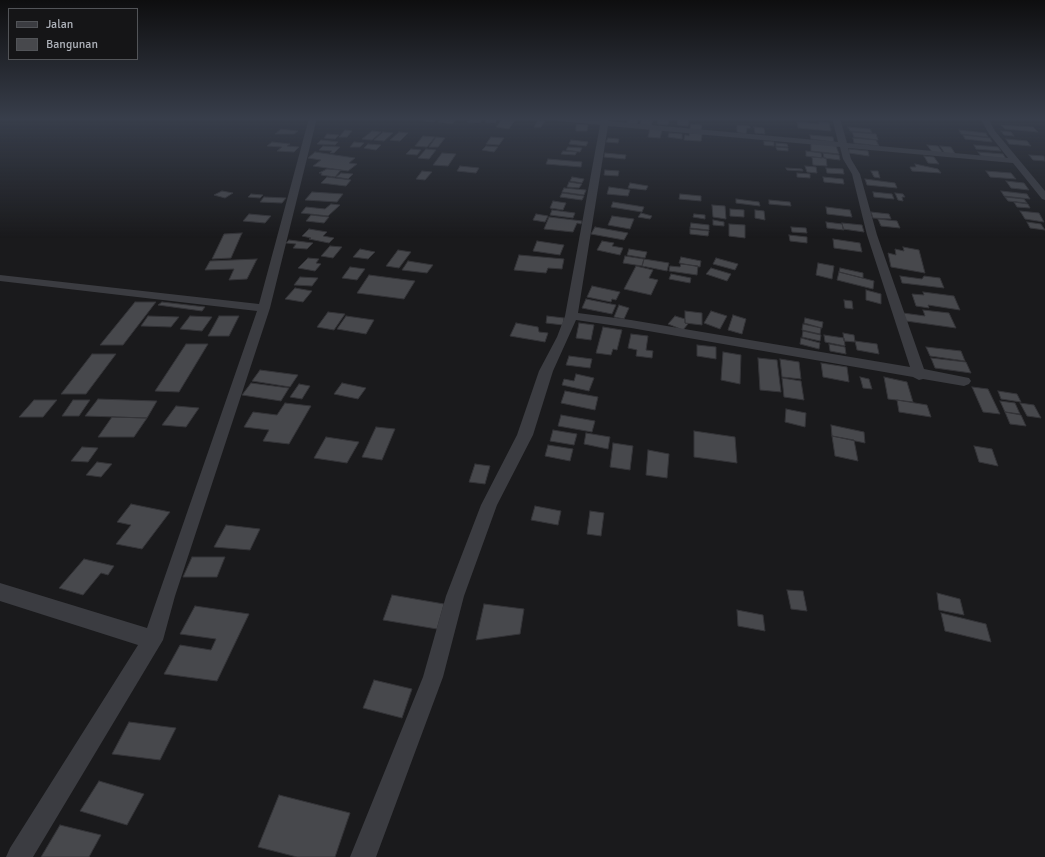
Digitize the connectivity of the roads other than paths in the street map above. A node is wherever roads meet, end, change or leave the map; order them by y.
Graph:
1 (303, 158) edge
2 (599, 158) edge
3 (847, 158) edge
4 (974, 158) edge
5 (1014, 158) edge
6 (1017, 162) junction
7 (1045, 197) edge
8 (0, 278) edge
9 (264, 308) junction
10 (571, 316) junction
11 (919, 375) junction
12 (964, 381) dead end
13 (0, 592) edge
14 (153, 640) junction
15 (19, 857) edge
16 (363, 857) edge

1 - 9 street
2 - 10 street
3 - 11 street
4 - 6 street
5 - 6 street
6 - 7 street
8 - 9 street
9 - 14 street
10 - 11 street
10 - 16 street
11 - 12 street
13 - 14 street
14 - 15 street

